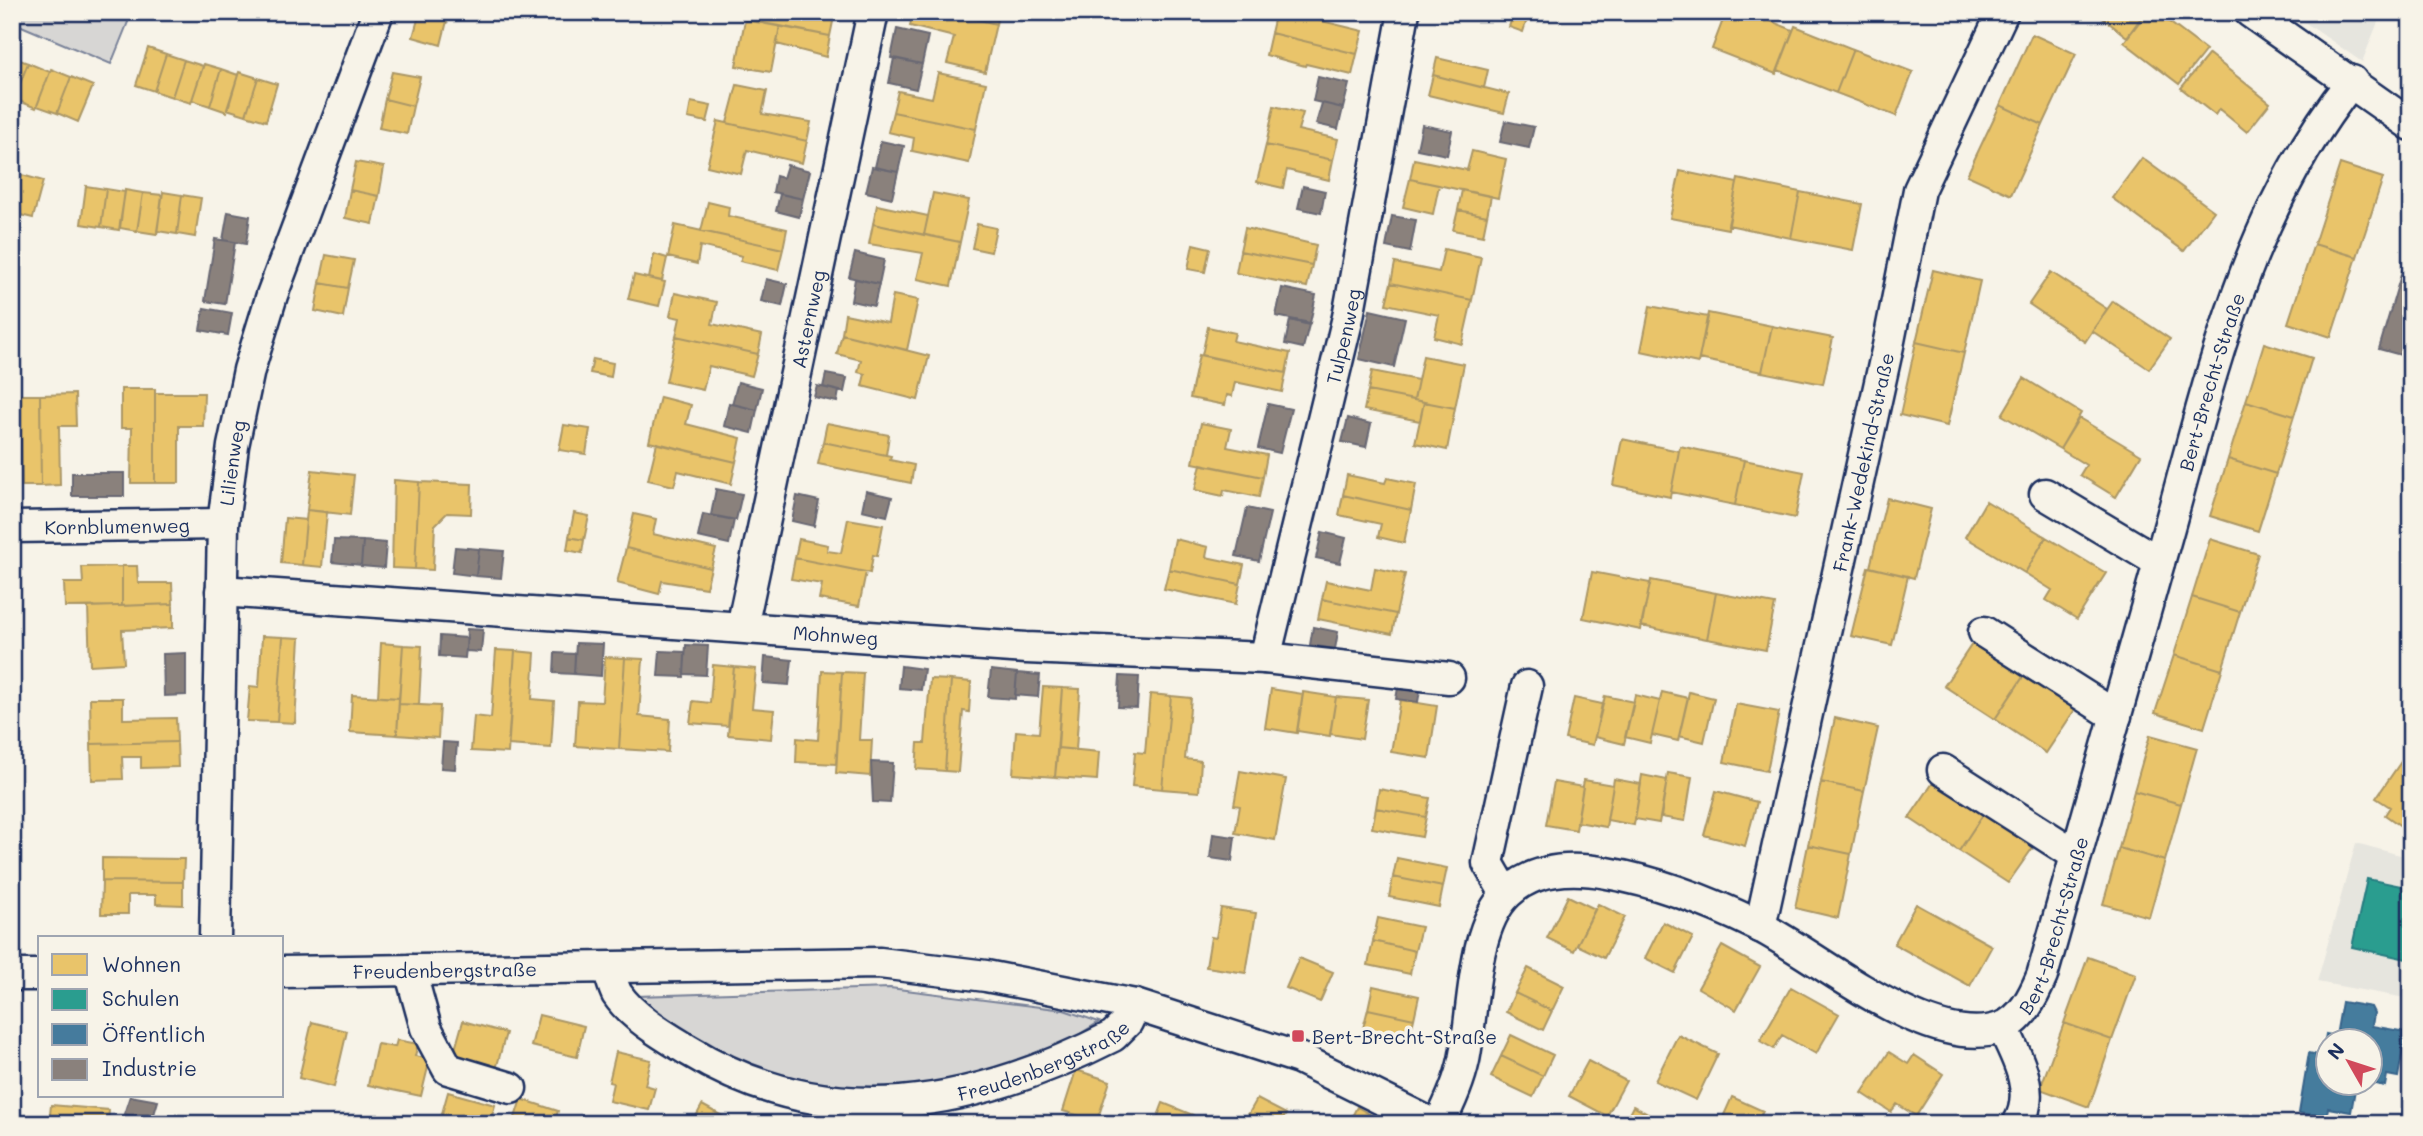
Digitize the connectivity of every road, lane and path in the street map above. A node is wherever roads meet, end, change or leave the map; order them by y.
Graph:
1 (378, 12) edge
2 (873, 12) edge
3 (1404, 12) edge
4 (2003, 12) edge
5 (2250, 12) edge
6 (2352, 81) junction
7 (2411, 125) edge
8 (2045, 494) dead end
9 (223, 524) junction
10 (12, 527) edge
11 (2159, 562) junction
12 (221, 591) junction
13 (742, 627) junction
14 (1984, 632) dead end
15 (1265, 658) junction
16 (1449, 678) dead end
17 (1527, 686) dead end
18 (2116, 716) junction
19 (1943, 770) dead end
20 (2076, 855) junction
21 (1506, 894) junction
22 (1760, 927) junction
23 (215, 936) edge
24 (608, 969) junction
25 (410, 970) junction
26 (284, 972) edge
27 (12, 975) edge
28 (38, 975) edge
29 (1135, 1005) junction
30 (2003, 1028) junction
31 (511, 1088) dead end
32 (897, 1114) edge
33 (1432, 1124) edge
34 (1439, 1124) edge
35 (2018, 1124) edge

1 - 9 street, Lilienweg
2 - 13 street, Asternweg
3 - 15 street, Tulpenweg
4 - 22 street, Frank-Wedekind-Straße
5 - 6 street
6 - 7 street
6 - 11 street, Bert-Brecht-Straße
8 - 11 street
9 - 10 street, Kornblumenweg
9 - 12 street, Lilienweg
11 - 18 street, Bert-Brecht-Straße
12 - 13 street, Mohnweg
12 - 23 street, Lilienweg
13 - 15 street, Mohnweg
14 - 18 street
15 - 16 street, Mohnweg
17 - 21 street
18 - 20 street, Bert-Brecht-Straße
19 - 20 street
20 - 30 street, Bert-Brecht-Straße
21 - 22 street, Bert-Brecht-Straße
21 - 34 street, Bert-Brecht-Straße
22 - 30 street, Bert-Brecht-Straße
24 - 25 street, Freudenbergstraße
24 - 29 street, Freudenbergstraße
24 - 32 street, Freudenbergstraße
25 - 26 street, Freudenbergstraße
25 - 31 street
27 - 28 street
29 - 32 street, Freudenbergstraße
29 - 33 street, Freudenbergstraße
30 - 35 street

